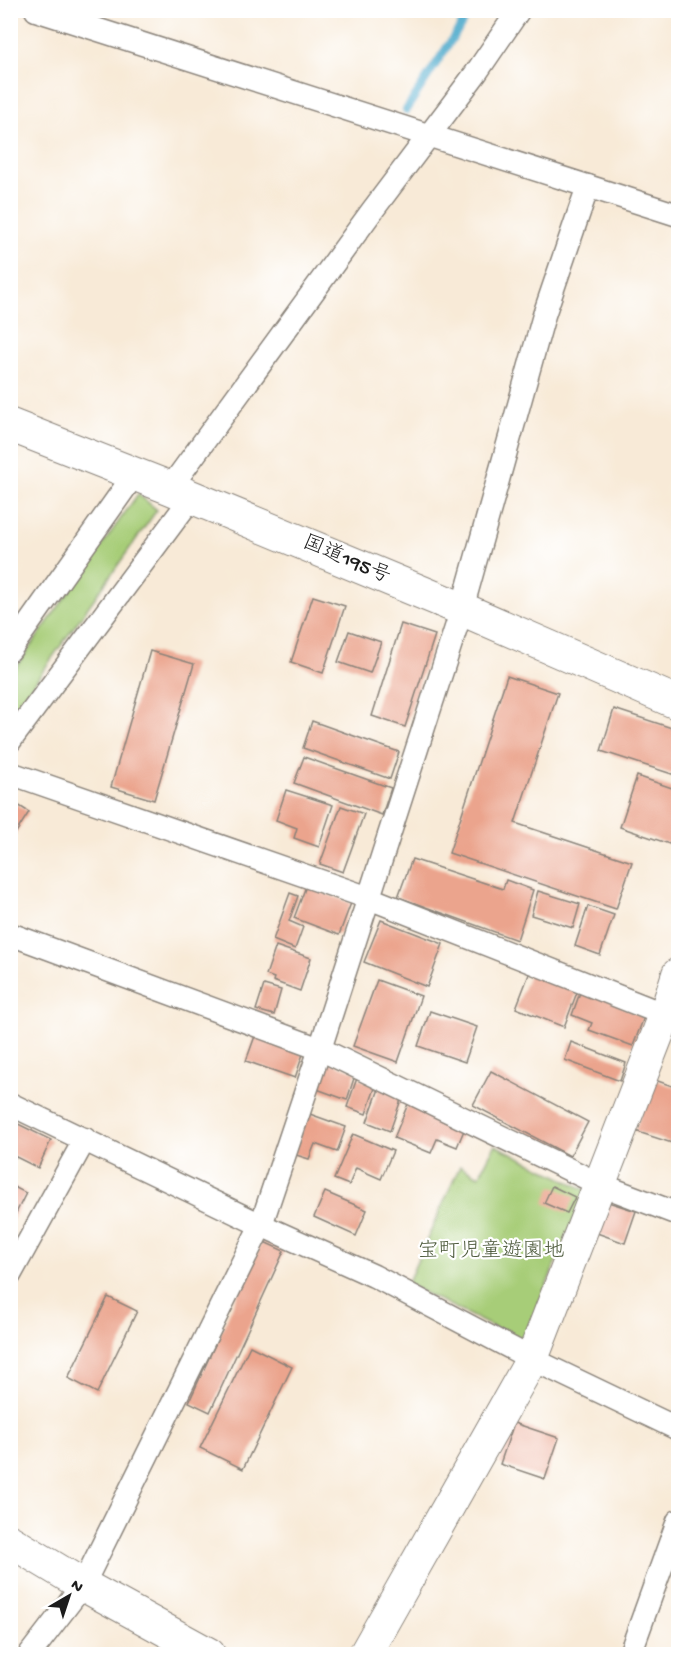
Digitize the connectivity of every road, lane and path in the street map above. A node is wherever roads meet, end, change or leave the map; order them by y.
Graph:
1 (36, 10) edge
2 (519, 10) edge
3 (428, 135) junction
4 (588, 186) junction
5 (678, 215) edge
6 (10, 425) edge
7 (134, 475) junction
8 (181, 493) junction
9 (462, 609) junction
10 (10, 650) edge
11 (678, 704) edge
12 (10, 741) edge
13 (10, 773) edge
14 (369, 898) junction
15 (10, 934) edge
16 (678, 974) edge
17 (671, 1017) edge
18 (320, 1049) junction
19 (10, 1104) edge
20 (85, 1139) junction
21 (599, 1184) junction
22 (678, 1214) edge
23 (261, 1225) junction
24 (10, 1275) edge
25 (532, 1359) junction
26 (678, 1429) edge
27 (678, 1521) edge
28 (10, 1541) edge
29 (83, 1585) junction
30 (30, 1654) edge
31 (209, 1654) edge
32 (365, 1654) edge
33 (630, 1654) edge

1 - 3 street
2 - 3 street
3 - 4 street
3 - 8 street
4 - 5 street
4 - 9 street
6 - 7 highway, 国道195号
7 - 8 highway, 国道195号
7 - 10 street
8 - 9 highway, 国道195号
8 - 12 street
9 - 11 highway, 国道195号
9 - 14 street
13 - 14 street
14 - 17 street
14 - 18 street
15 - 18 street
16 - 17 street
17 - 21 street
18 - 21 street
18 - 23 street
19 - 20 street
20 - 23 street
20 - 24 street
21 - 22 street
21 - 25 street
23 - 25 street
23 - 29 street
25 - 26 street
25 - 32 street
27 - 33 street
28 - 29 street
29 - 30 street
29 - 31 street

